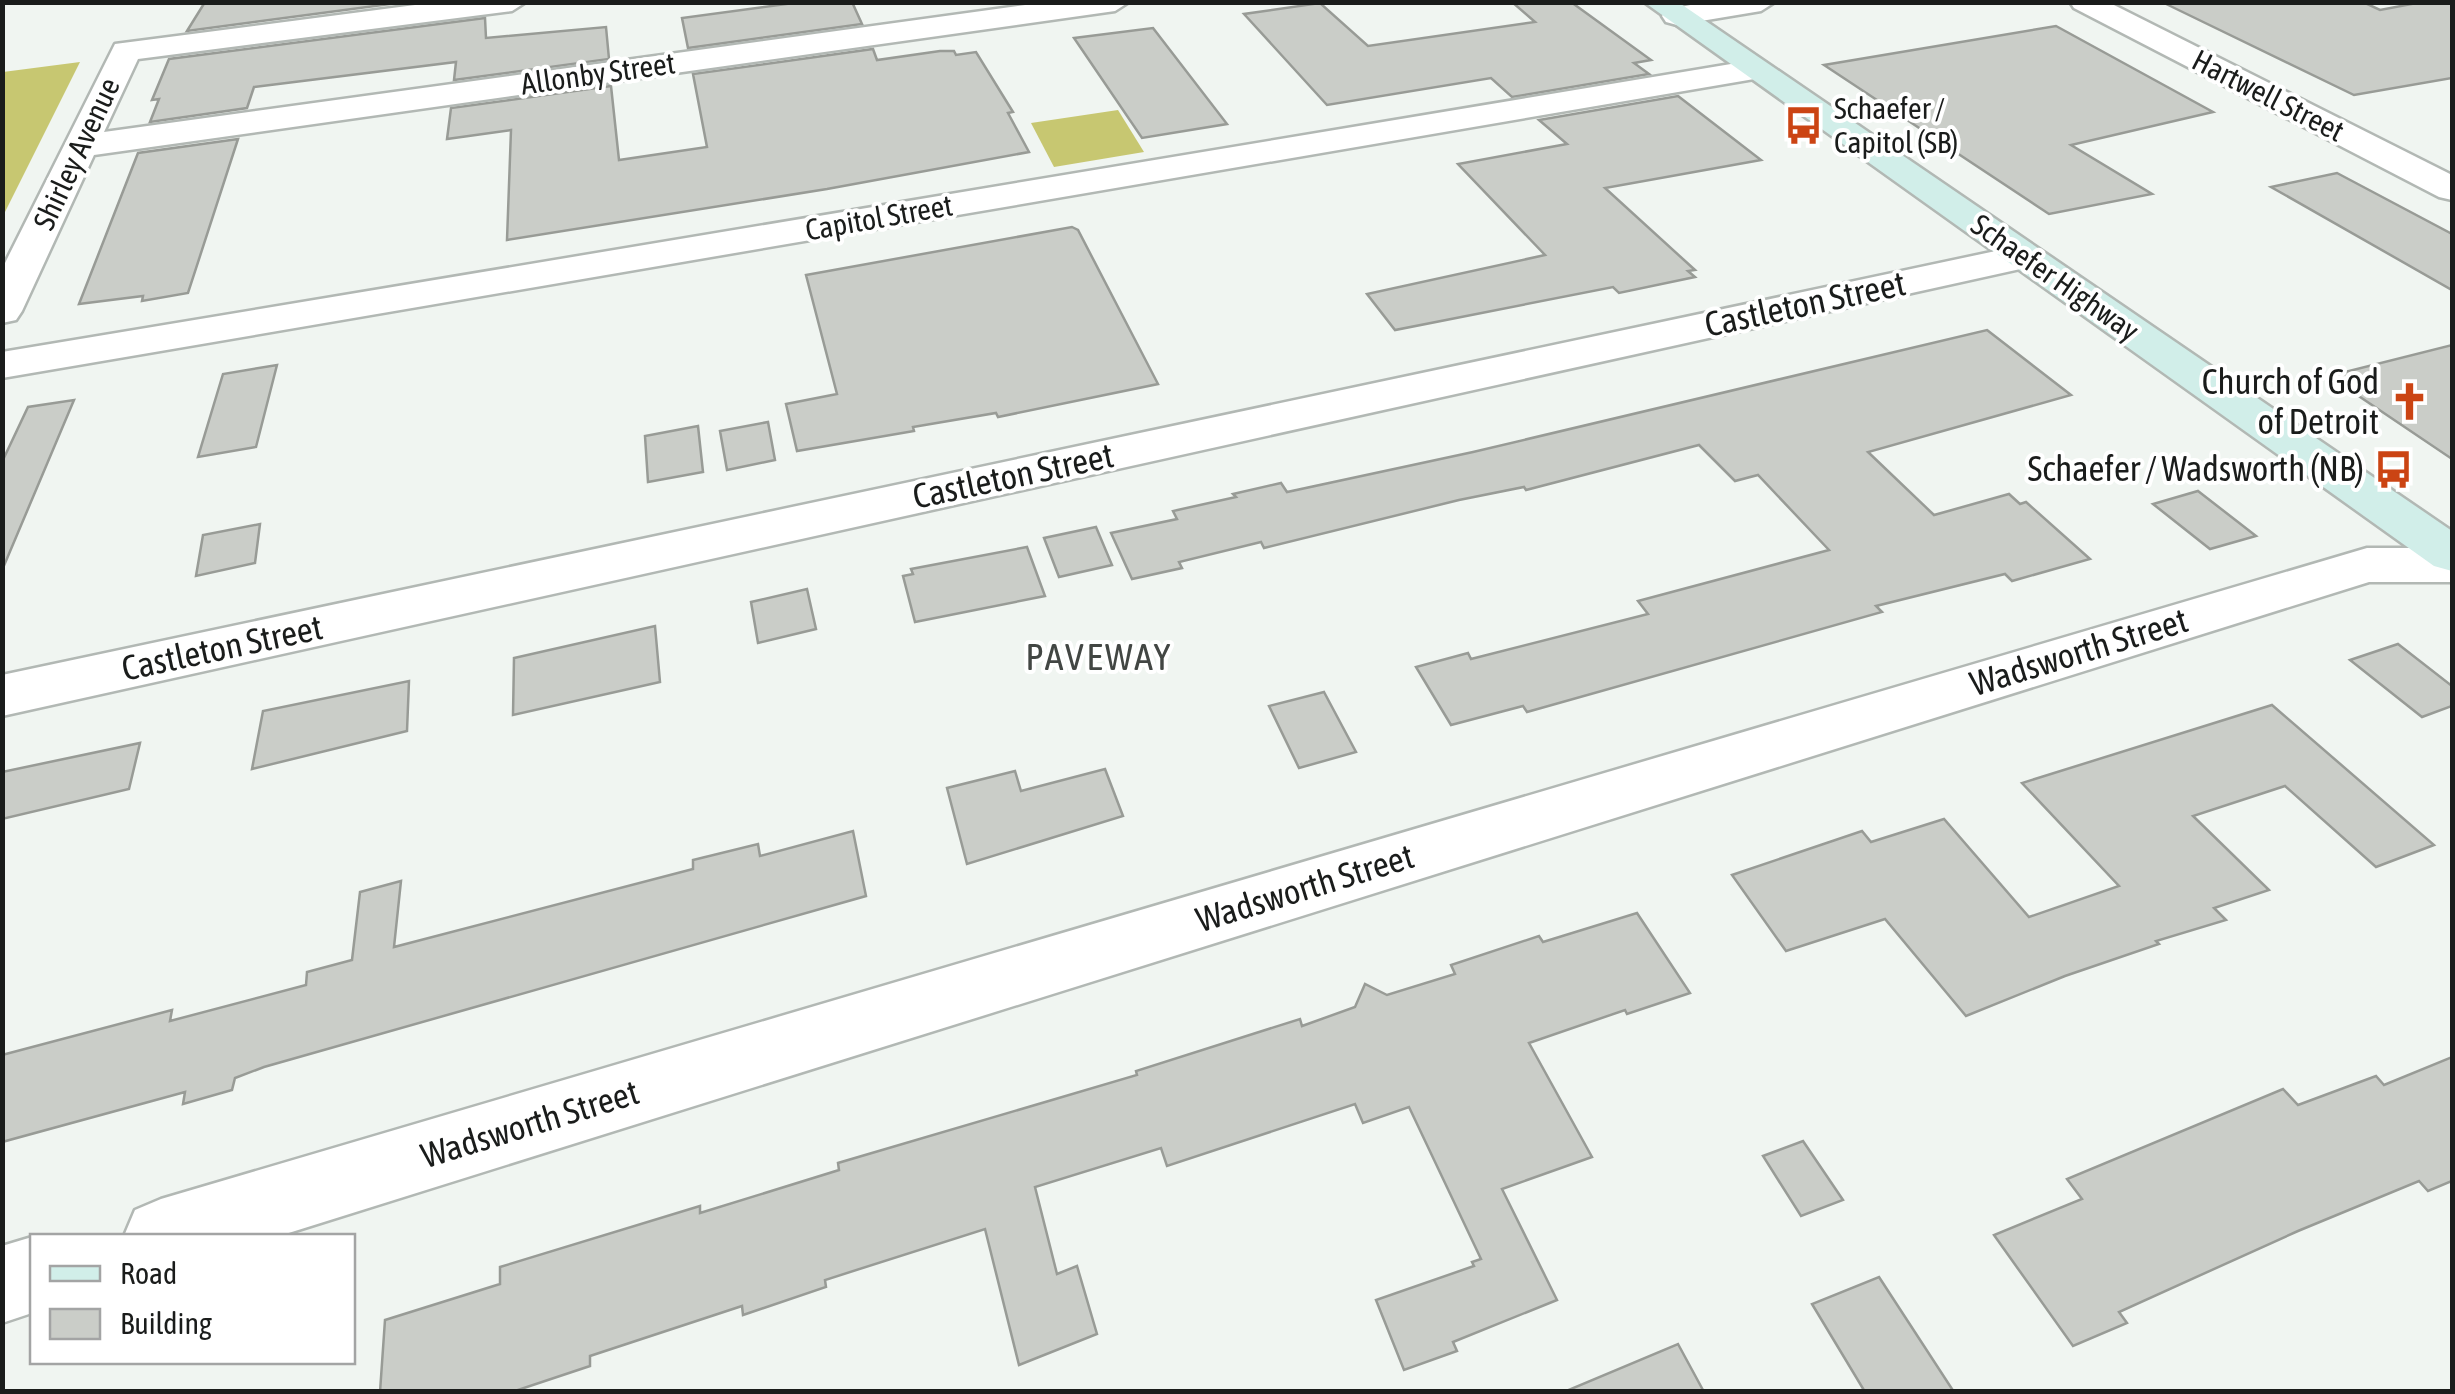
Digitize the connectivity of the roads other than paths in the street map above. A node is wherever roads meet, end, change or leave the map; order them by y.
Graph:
1 (512, 2) edge
2 (1115, 2) edge
3 (1762, 2) edge
4 (2084, 2) edge
5 (1667, 9) edge
6 (1756, 70) junction
7 (80, 146) junction
8 (2452, 190) edge
9 (2024, 257) junction
10 (2, 311) edge
11 (2, 366) edge
12 (2452, 554) edge
13 (2452, 565) edge
14 (2, 696) edge
15 (167, 1234) edge
16 (30, 1277) edge
17 (2, 1285) edge

1 - 7 street, Shirley Avenue
2 - 7 street, Allonby Street
3 - 5 street
4 - 8 street, Hartwell Street
5 - 6 street, Schaefer Highway
6 - 9 street, Schaefer Highway
6 - 11 street, Capitol Street
7 - 10 street, Shirley Avenue
9 - 12 street, Schaefer Highway
9 - 14 street, Castleton Street
13 - 15 street, Wadsworth Street
16 - 17 street

